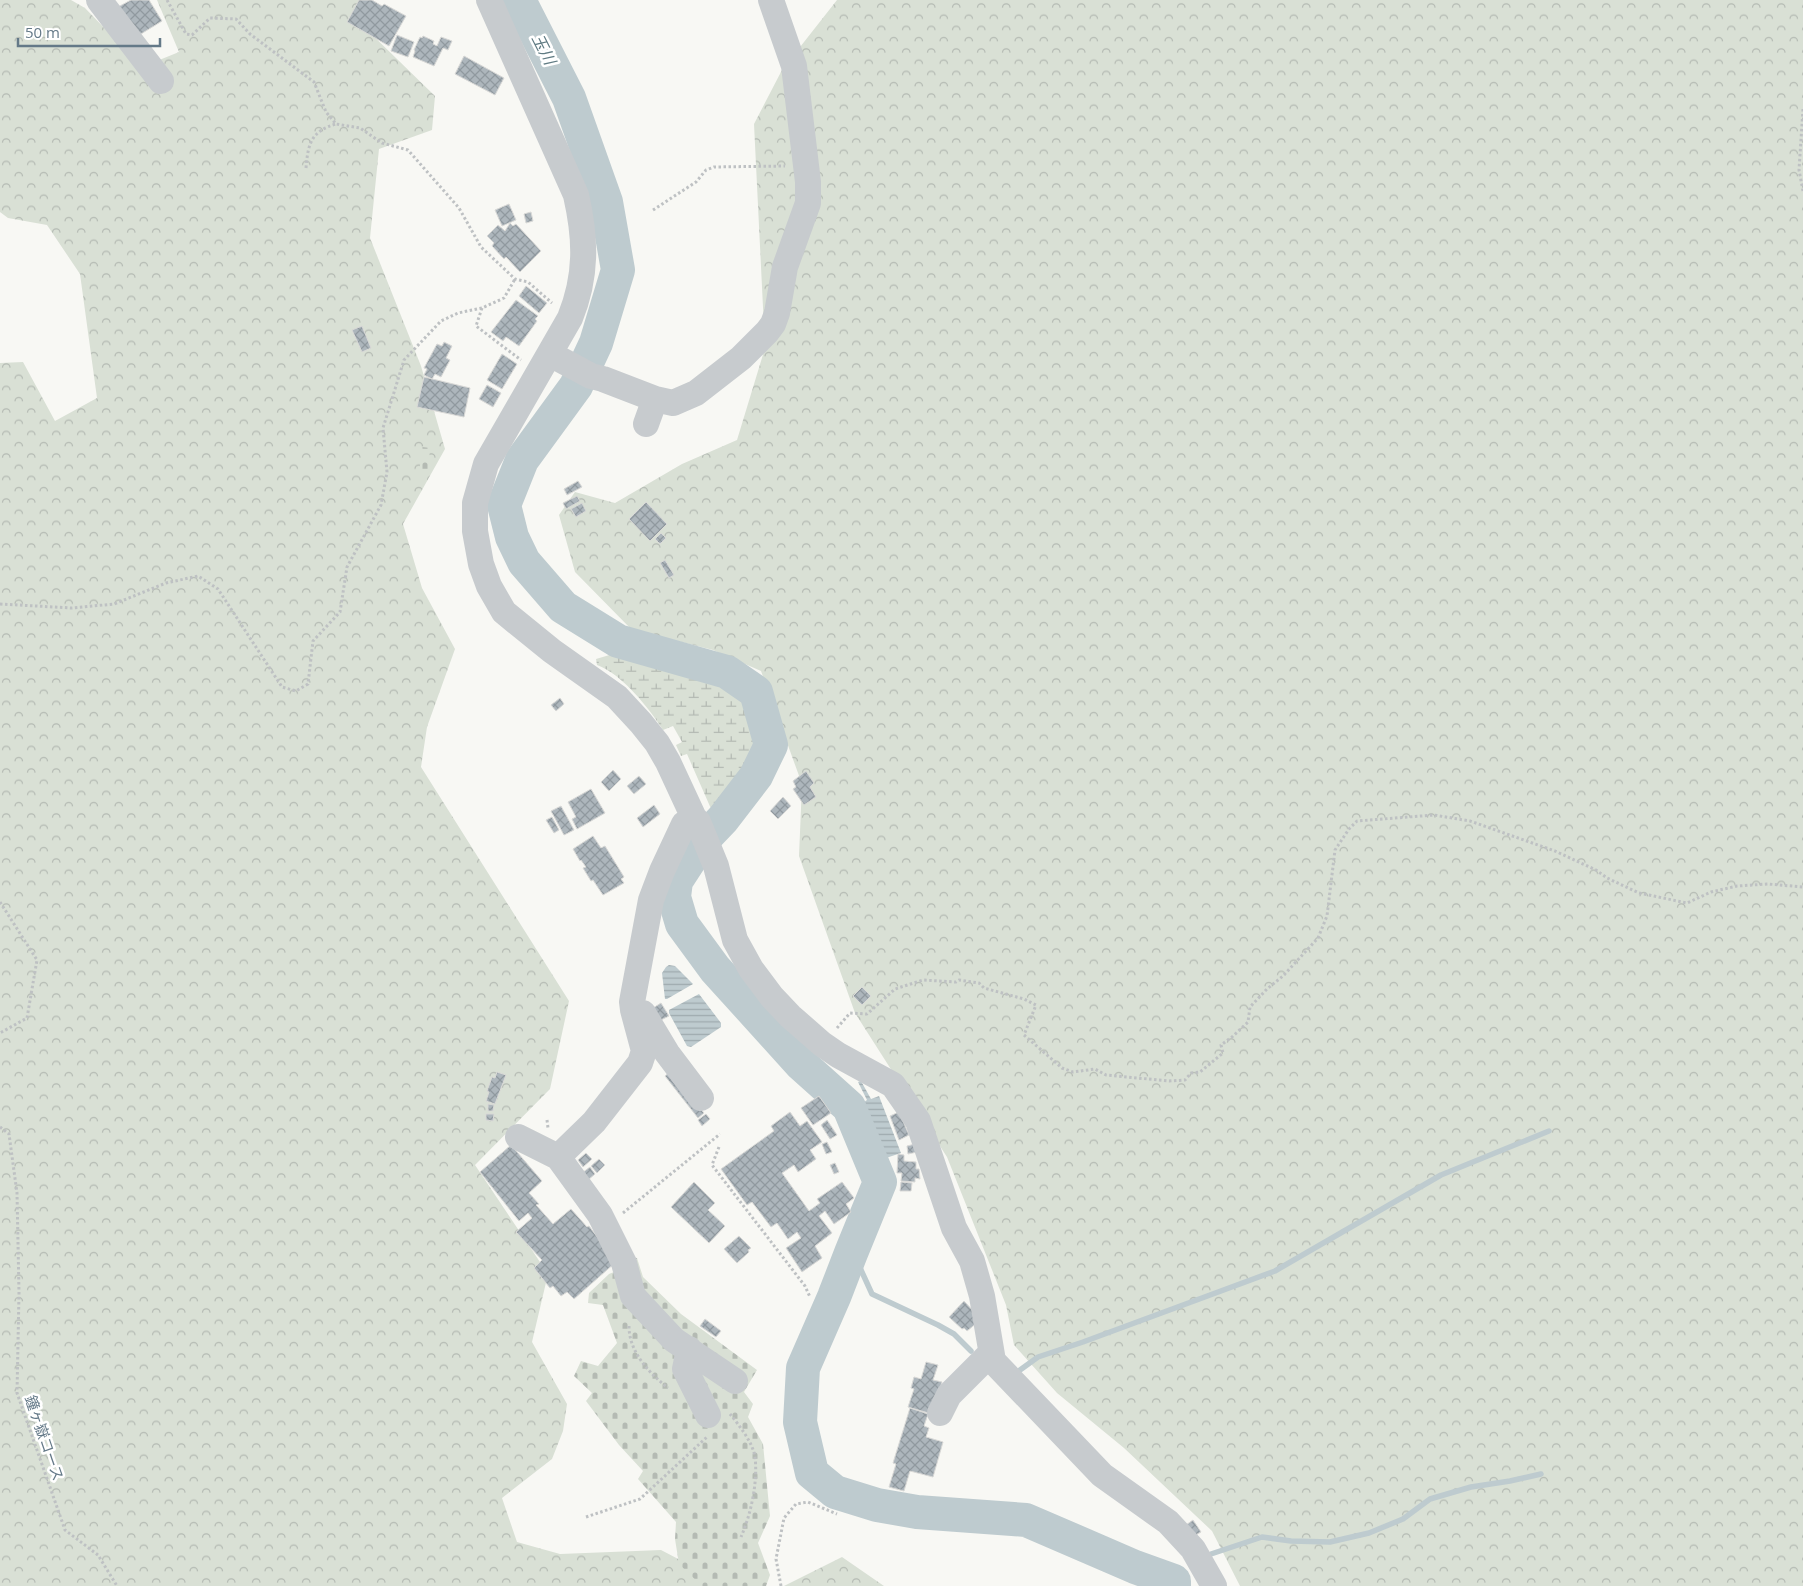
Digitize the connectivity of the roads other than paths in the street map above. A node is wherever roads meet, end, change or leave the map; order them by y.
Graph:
1 (98, 0) edge
2 (489, 0) edge
3 (771, 0) edge
4 (161, 81) dead end
5 (544, 363) junction
6 (655, 399) junction
7 (646, 424) dead end
8 (696, 820) junction
9 (633, 994) junction
10 (701, 1098) dead end
11 (518, 1137) dead end
12 (558, 1157) junction
13 (689, 1350) junction
14 (991, 1353) junction
15 (735, 1381) dead end
16 (716, 1411) road end
17 (940, 1414) dead end
18 (1214, 1586) edge

1 - 4 street
2 - 5 street
3 - 6 street
5 - 6 street
5 - 8 street
6 - 7 street
8 - 9 street
8 - 14 street
9 - 10 street
9 - 12 street
11 - 12 street
12 - 13 street
13 - 15 street
13 - 16 street
14 - 17 street
14 - 18 street

